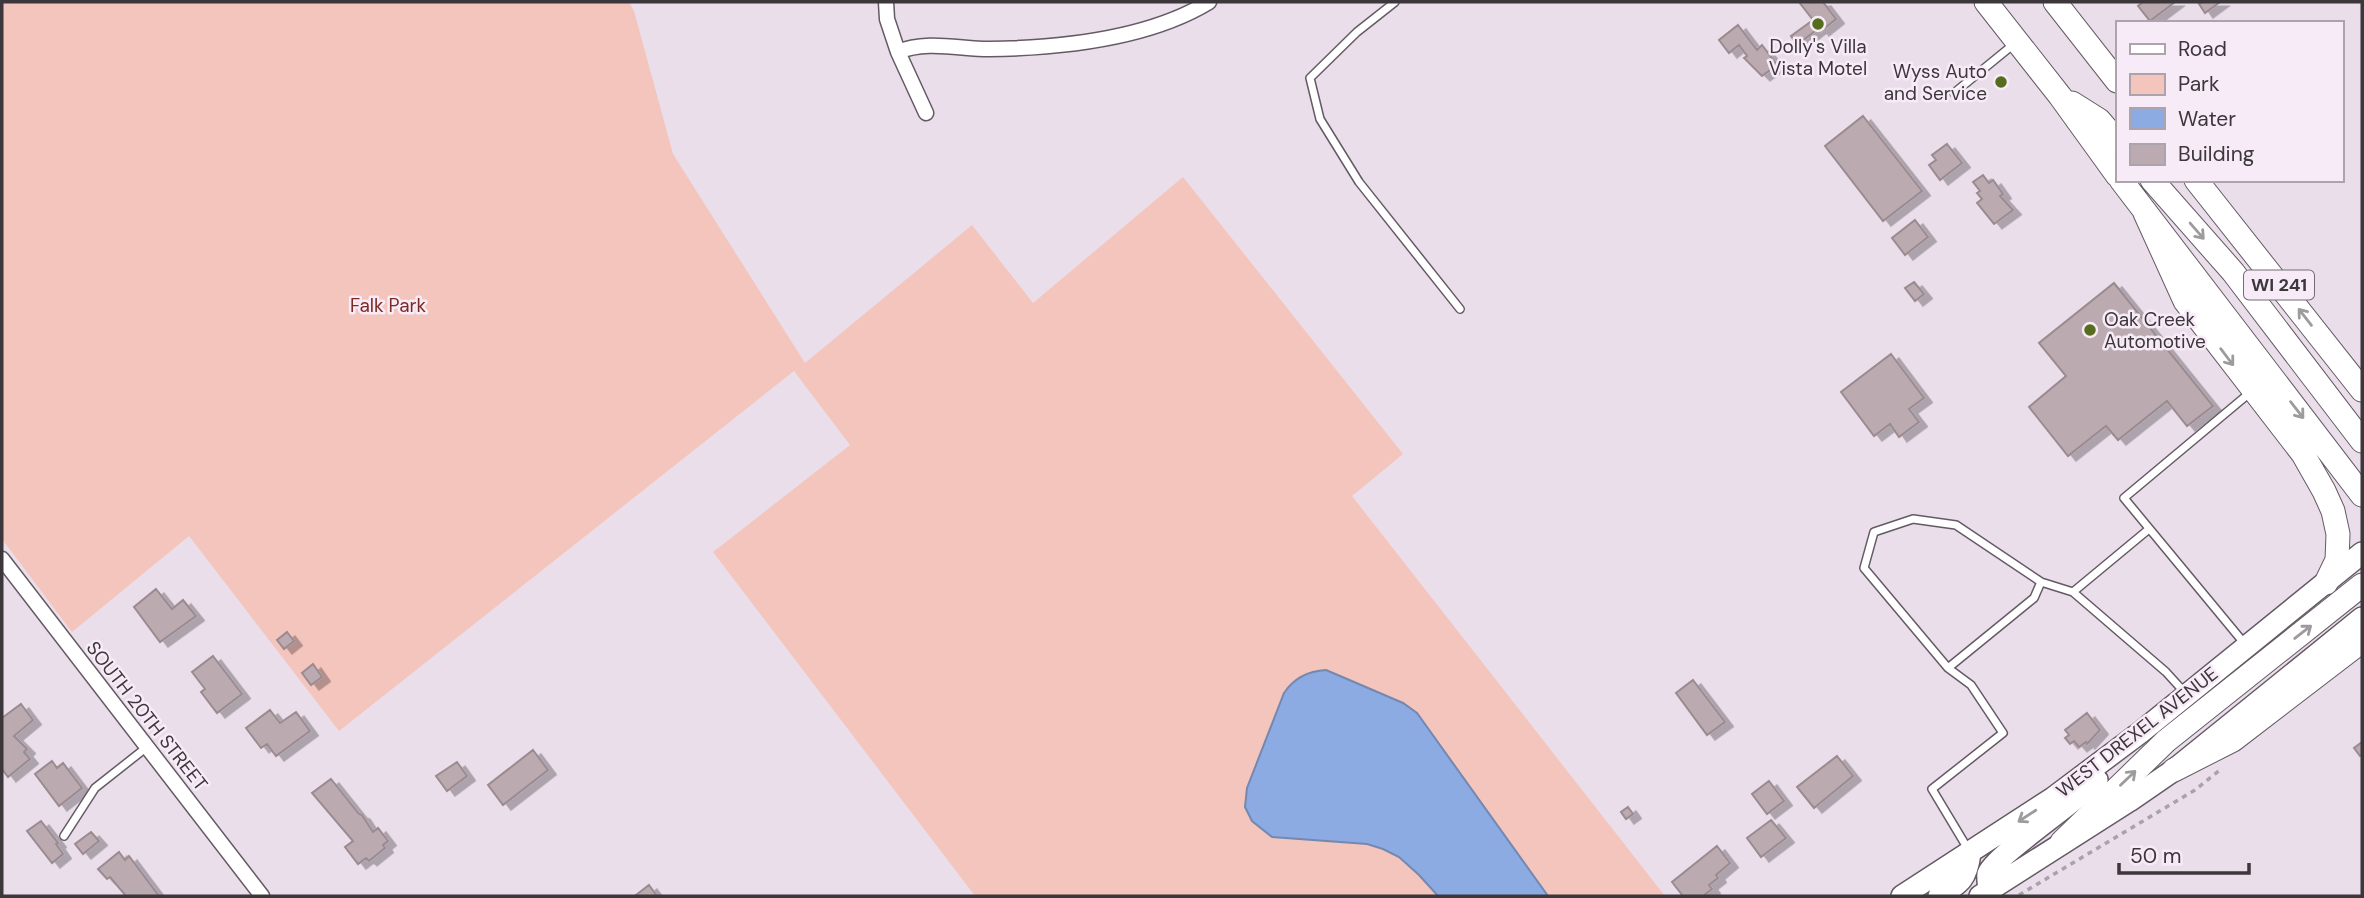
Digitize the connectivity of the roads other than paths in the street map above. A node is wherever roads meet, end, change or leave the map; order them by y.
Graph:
1 (886, 2) edge
2 (1209, 2) edge
3 (1395, 2) edge
4 (1986, 2) edge
5 (2055, 2) edge
6 (2018, 42) junction
7 (898, 52) junction
8 (2116, 80) edge
9 (1954, 93) dead end
10 (2060, 96) junction
11 (926, 113) dead end
12 (2116, 140) edge
13 (2116, 174) edge
14 (2122, 182) edge
15 (2154, 182) edge
16 (2198, 182) edge
17 (1460, 309) dead end
18 (2262, 383) junction
19 (2362, 390) edge
20 (2362, 441) edge
21 (2362, 495) edge
22 (2149, 529) junction
23 (2362, 553) edge
24 (2, 559) edge
25 (2041, 582) junction
26 (2326, 583) junction
27 (2362, 586) edge
28 (2073, 592) junction
29 (2362, 618) edge
30 (2362, 641) edge
31 (2246, 647) junction
32 (1948, 668) junction
33 (2187, 694) junction
34 (2141, 732) junction
35 (147, 747) junction
36 (2174, 770) junction
37 (64, 836) dead end
38 (2062, 842) junction
39 (1981, 878) edge
40 (262, 896) edge
41 (1902, 896) edge
42 (1940, 896) edge

1 - 7 street
2 - 7 street
3 - 17 lane
4 - 6 main road
5 - 8 main road
6 - 9 lane
6 - 10 main road
7 - 11 street
10 - 12 main road
10 - 13 main road
14 -> 18 main road
15 -> 20 main road
19 -> 16 main road, WI 241
18 -> 21 main road
18 - 22 lane
18 - 26 main road
22 - 28 lane
22 - 31 lane
23 - 26 street, WEST DREXEL AVENUE
24 - 35 street, SOUTH 20TH STREET
25 - 28 lane
25 - 32 lane
25 - 32 lane
26 - 31 street, WEST DREXEL AVENUE
38 -> 27 main road
28 - 33 lane
29 - 36 street, WEST DREXEL AVENUE
30 - 36 main road
31 - 33 street, WEST DREXEL AVENUE
32 - 39 lane
33 - 34 street, WEST DREXEL AVENUE
34 -> 39 street, WEST DREXEL AVENUE
34 - 39 street
35 - 37 lane
35 - 40 street, SOUTH 20TH STREET
36 - 38 street, WEST DREXEL AVENUE
38 - 39 street, WEST DREXEL AVENUE
39 - 41 street, WEST DREXEL AVENUE
39 - 42 street

